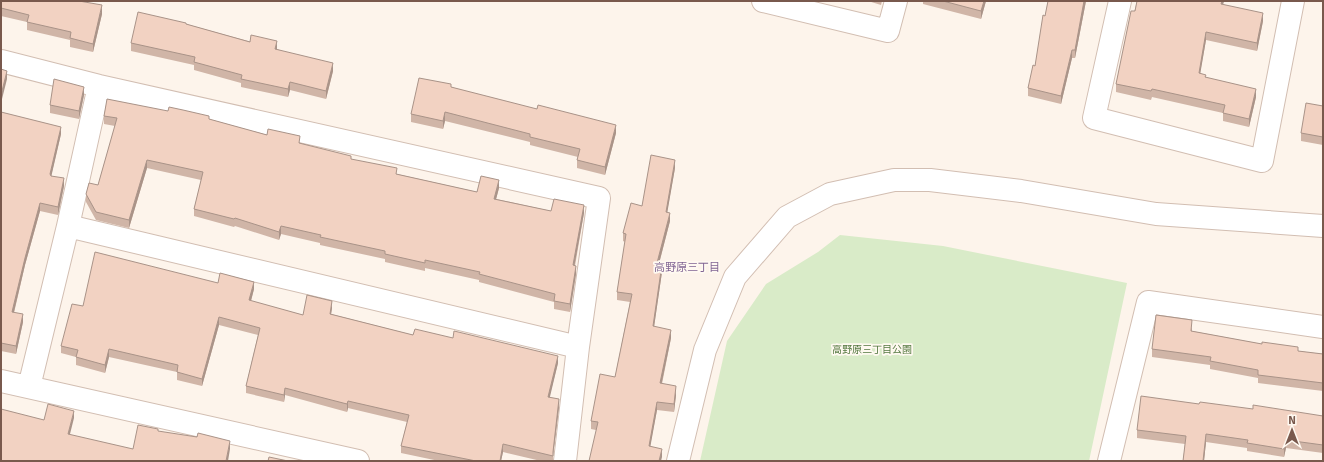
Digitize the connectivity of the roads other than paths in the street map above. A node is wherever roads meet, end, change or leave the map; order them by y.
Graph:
1 (763, 1) edge
2 (896, 1) edge
3 (1120, 1) edge
4 (1293, 1) edge
5 (1, 61) edge
6 (99, 86) junction
7 (68, 226) junction
8 (1323, 226) edge
9 (1323, 327) edge
10 (578, 348) junction
11 (1, 381) edge
12 (30, 387) junction
13 (358, 461) edge
14 (565, 461) edge
15 (678, 461) edge
16 (1109, 461) edge

1 - 2 street
3 - 4 street
5 - 6 street
6 - 7 street
6 - 10 street
7 - 10 street
7 - 12 street
8 - 15 street
9 - 16 street
10 - 14 street
11 - 12 street
12 - 13 street

